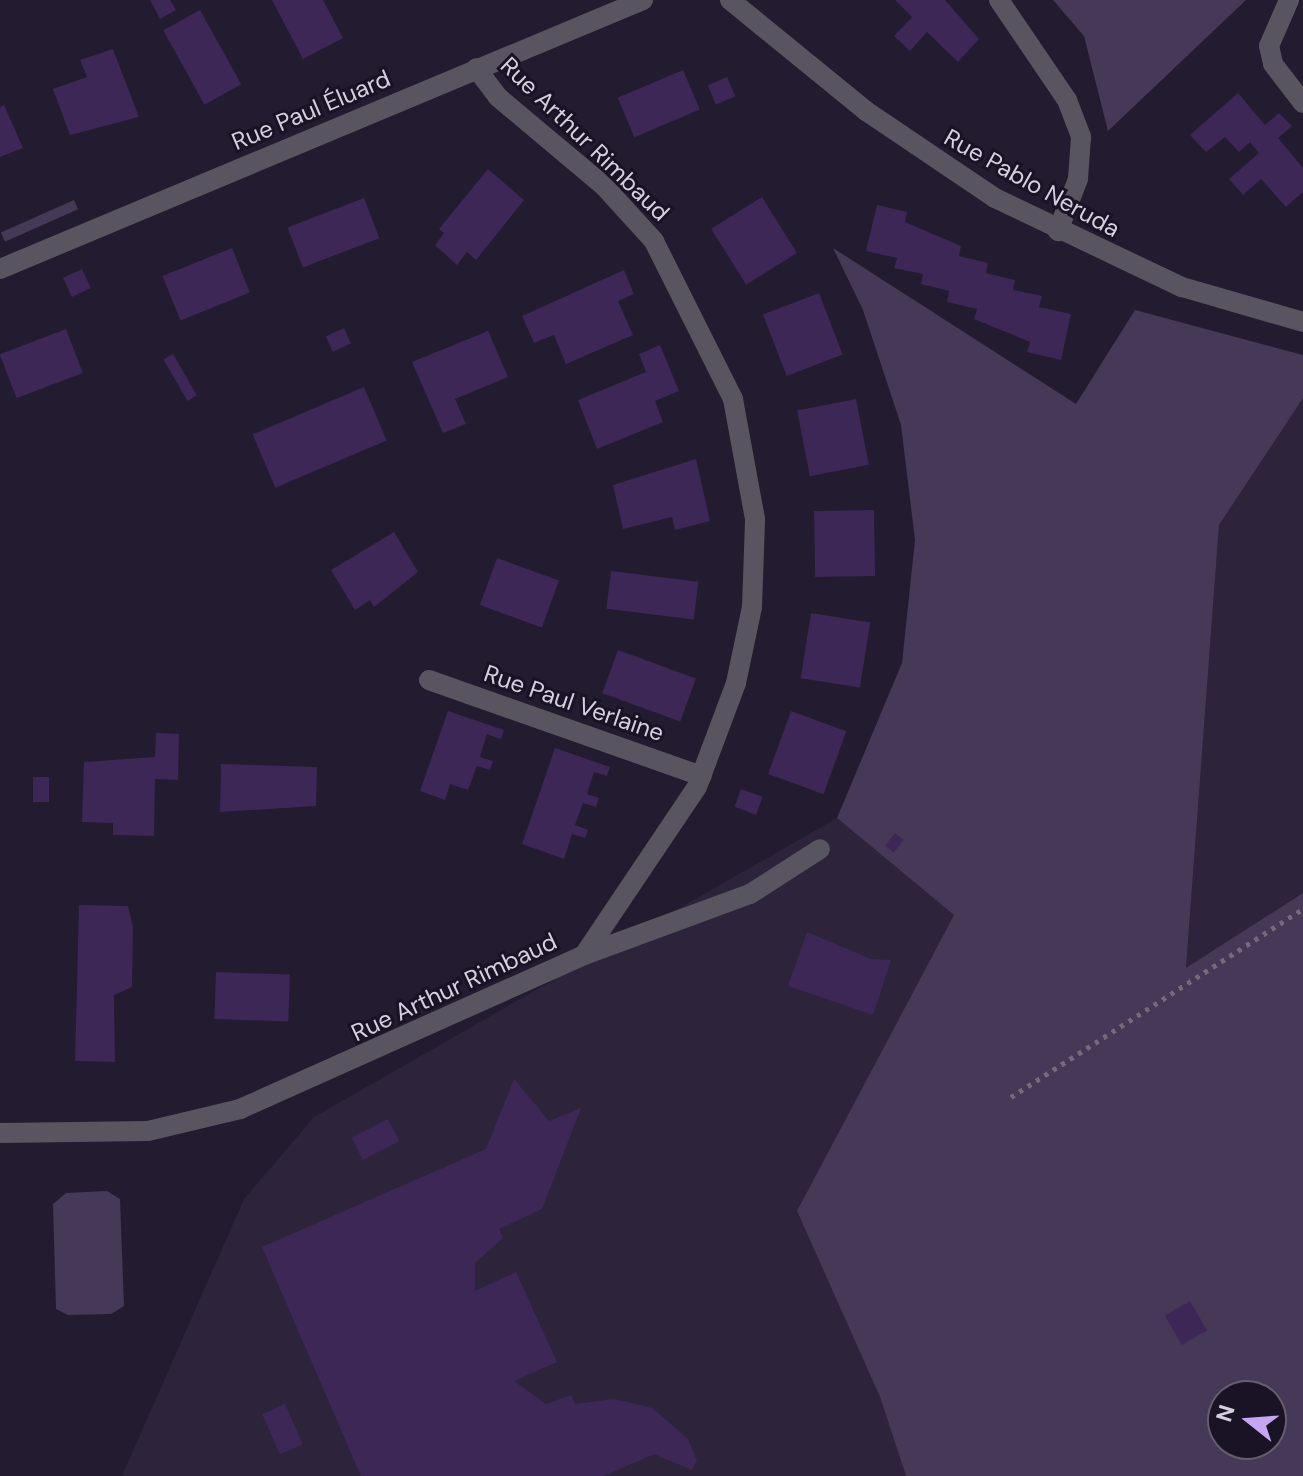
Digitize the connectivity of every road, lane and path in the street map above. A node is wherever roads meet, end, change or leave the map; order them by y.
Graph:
1 (643, 0) edge
2 (730, 0) edge
3 (999, 0) edge
4 (1289, 0) edge
5 (476, 68) junction
6 (1303, 103) edge
7 (1058, 231) junction
8 (0, 269) edge
9 (1303, 322) edge
10 (429, 680) dead end
11 (702, 776) junction
12 (820, 849) dead end
13 (1303, 909) edge
14 (584, 955) junction
15 (1011, 1097) dead end
16 (0, 1133) edge

1 - 5 street, Rue Paul Éluard
2 - 7 street, Rue Pablo Neruda
3 - 7 street
4 - 6 street
5 - 8 street, Rue Paul Éluard
5 - 11 street, Rue Arthur Rimbaud
7 - 9 street, Rue Pablo Neruda
10 - 11 street, Rue Paul Verlaine
11 - 14 street, Rue Arthur Rimbaud
12 - 14 street
13 - 15 path
14 - 16 street, Rue Arthur Rimbaud

